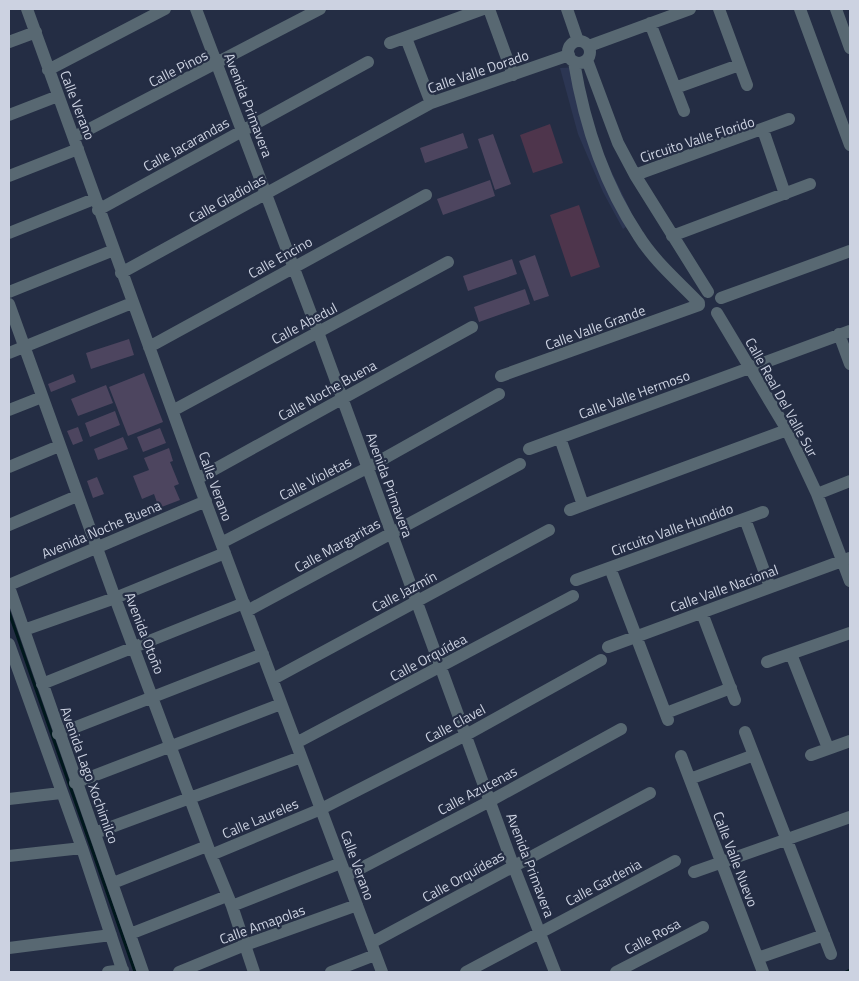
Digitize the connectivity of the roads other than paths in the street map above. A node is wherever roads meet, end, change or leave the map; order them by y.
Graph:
1 (27, 9) edge
2 (165, 9) edge
3 (196, 9) edge
4 (320, 9) edge
5 (483, 9) edge
6 (489, 9) edge
7 (566, 9) edge
8 (690, 9) edge
9 (719, 9) edge
10 (800, 9) edge
11 (836, 9) edge
12 (650, 23) junction
13 (36, 32) junction
14 (406, 38) junction
15 (9, 42) edge
16 (390, 44) dead end
17 (584, 44) junction
18 (850, 48) edge
19 (576, 59) junction
20 (368, 62) dead end
21 (217, 64) junction
22 (740, 65) junction
23 (48, 70) junction
24 (513, 75) junction
25 (747, 86) dead end
26 (675, 88) junction
27 (58, 96) junction
28 (432, 103) junction
29 (684, 111) dead end
30 (9, 115) edge
31 (400, 118) joint
32 (789, 119) dead end
33 (242, 130) junction
34 (763, 130) junction
35 (76, 143) junction
36 (850, 146) edge
37 (635, 175) junction
38 (9, 176) edge
39 (810, 184) dead end
40 (266, 194) junction
41 (786, 194) junction
42 (426, 195) dead end
43 (96, 204) junction
44 (9, 233) edge
45 (672, 236) junction
46 (114, 250) junction
47 (850, 251) edge
48 (448, 262) dead end
49 (294, 266) junction
50 (121, 273) junction
51 (9, 292) edge
52 (708, 292) junction
53 (721, 298) junction
54 (132, 303) junction
55 (9, 304) edge
56 (699, 304) junction
57 (717, 313) junction
58 (472, 327) dead end
59 (318, 332) junction
60 (845, 332) edge
61 (24, 346) junction
62 (149, 346) junction
63 (9, 353) edge
64 (850, 364) edge
65 (750, 368) junction
66 (501, 376) dead end
67 (499, 394) dead end
68 (42, 397) junction
69 (343, 398) junction
70 (9, 410) edge
71 (174, 410) junction
72 (787, 430) junction
73 (560, 438) junction
74 (59, 446) junction
75 (529, 449) dead end
76 (520, 464) dead end
77 (9, 467) edge
78 (368, 468) junction
79 (198, 480) junction
80 (850, 481) edge
81 (817, 494) junction
82 (78, 496) junction
83 (206, 501) junction
84 (583, 505) junction
85 (570, 510) dead end
86 (763, 512) dead end
87 (745, 518) junction
88 (9, 525) edge
89 (549, 530) dead end
90 (392, 532) junction
91 (96, 547) junction
92 (223, 548) junction
93 (847, 559) edge
94 (610, 568) junction
95 (576, 580) dead end
96 (850, 582) edge
97 (9, 586) edge
98 (770, 587) junction
99 (573, 596) dead end
100 (114, 598) junction
101 (418, 601) junction
102 (246, 607) junction
103 (702, 612) junction
104 (24, 630) junction
105 (850, 633) edge
106 (637, 636) junction
107 (9, 644) edge
108 (608, 647) dead end
109 (135, 649) junction
110 (264, 654) junction
111 (791, 654) junction
112 (601, 660) dead end
113 (767, 662) dead end
114 (443, 667) junction
115 (273, 679) junction
116 (22, 684) junction
117 (42, 684) junction
118 (9, 686) edge
119 (153, 698) junction
120 (281, 704) junction
121 (621, 729) dead end
122 (745, 732) dead end
123 (58, 734) junction
124 (466, 735) junction
125 (850, 741) edge
126 (296, 743) junction
127 (172, 748) junction
128 (828, 748) junction
129 (754, 755) junction
130 (811, 755) dead end
131 (681, 756) dead end
132 (301, 757) junction
133 (690, 779) junction
134 (75, 783) junction
135 (61, 794) junction
136 (650, 794) dead end
137 (9, 799) edge
138 (191, 799) junction
139 (490, 801) junction
140 (321, 809) junction
141 (850, 817) edge
142 (95, 833) junction
143 (787, 840) junction
144 (82, 848) junction
145 (209, 851) junction
146 (9, 856) edge
147 (675, 861) dead end
148 (722, 862) junction
149 (341, 863) junction
150 (513, 865) junction
151 (694, 872) dead end
152 (346, 876) junction
153 (113, 883) junction
154 (230, 901) junction
155 (357, 905) junction
156 (703, 927) dead end
157 (541, 932) junction
158 (130, 934) junction
159 (111, 935) junction
160 (824, 935) junction
161 (245, 945) junction
162 (9, 948) edge
163 (373, 949) junction
164 (831, 954) dead end
165 (758, 958) junction
166 (123, 971) edge
167 (108, 972) edge
168 (143, 972) edge
169 (179, 972) edge
170 (254, 972) edge
171 (331, 972) edge
172 (382, 972) edge
173 (466, 972) edge
174 (555, 972) edge
175 (616, 972) edge
176 (763, 972) edge

1 - 13 street, Calle Verano
2 - 23 street
3 - 21 street, Avenida Primavera
4 - 21 street, Calle Pinos
5 - 14 street
6 - 24 street
7 - 17 street
8 - 12 street
9 - 22 street
10 - 36 street
11 - 18 street
12 - 17 street
12 - 26 street
13 - 15 street
13 - 23 street, Calle Verano
14 - 16 street
14 - 28 street
17 - 19 street
17 - 19 street
19 - 24 street, Calle Valle Dorado
19 - 37 street
19 - 56 street
20 - 33 street, Calle Jacarandas
21 - 33 street, Avenida Primavera
21 - 35 street, Calle Pinos
22 - 25 street
22 - 26 street
23 - 27 street, Calle Verano
24 - 28 street, Calle Valle Dorado
26 - 29 street
27 - 30 street
27 - 35 street, Calle Verano
28 - 31 street, Calle Valle Dorado
31 - 40 street, Calle Gladiolas
32 - 34 street
33 - 40 street, Avenida Primavera
33 - 43 street, Calle Jacarandas
34 - 37 street, Circuito Valle Florido
34 - 41 street, Circuito Valle Florido
35 - 38 street, Calle Pinos
35 - 43 street, Calle Verano
37 - 45 street
39 - 41 street
40 - 49 street, Avenida Primavera
40 - 50 street, Calle Gladiolas
41 - 45 street
42 - 49 street, Calle Encino
43 - 44 street, Calle Jacarandas
43 - 46 street, Calle Verano
45 - 52 street
46 - 50 street, Calle Verano
46 - 51 street
47 - 53 street
48 - 59 street, Calle Abedul
49 - 59 street, Avenida Primavera
49 - 62 street, Calle Encino
50 - 54 street, Calle Verano
52 - 53 street
52 - 56 street
53 - 57 street
54 - 61 street
54 - 62 street, Calle Verano
55 - 61 street, Avenida Otoño
56 - 57 street
56 - 66 street, Calle Valle Grande
57 - 65 street, Calle Real Del Valle Sur
58 - 69 street, Calle Noche Buena
59 - 69 street, Avenida Primavera
59 - 71 street, Calle Abedul
60 - 64 street
60 - 65 street, Calle Valle Hermoso
61 - 63 street
61 - 68 street, Avenida Otoño
62 - 71 street, Calle Verano
65 - 72 street, Calle Real Del Valle Sur
65 - 73 street, Calle Valle Hermoso
67 - 78 street, Calle Violetas
68 - 70 street
68 - 74 street, Avenida Otoño
69 - 78 street, Avenida Primavera
69 - 79 street, Calle Noche Buena
71 - 79 street, Calle Verano
72 - 81 street, Calle Real Del Valle Sur
72 - 84 street
73 - 75 street, Calle Valle Hermoso
73 - 84 street
74 - 77 street
74 - 82 street, Avenida Otoño
76 - 90 street, Calle Margaritas
78 - 90 street, Avenida Primavera
78 - 92 street, Calle Violetas
79 - 83 street, Calle Verano
80 - 81 street
81 - 93 street, Calle Real Del Valle Sur
82 - 88 street
82 - 91 street, Avenida Otoño
83 - 91 street, Avenida Noche Buena
83 - 92 street, Calle Verano
84 - 85 street
86 - 87 street, Circuito Valle Hundido
87 - 94 street, Circuito Valle Hundido
87 - 98 street, Circuito Valle Hundido
89 - 101 street, Calle Jazmín
90 - 101 street, Avenida Primavera
90 - 102 street, Calle Margaritas
91 - 97 street, Avenida Noche Buena
91 - 100 street, Avenida Otoño
92 - 100 street, Calle Violetas
92 - 102 street, Calle Verano
93 - 96 street, Calle Real Del Valle Sur
93 - 98 street, Calle Valle Nacional
94 - 95 street, Circuito Valle Hundido
94 - 106 street, Circuito Valle Hundido
97 - 104 street, Avenida Lago Xochimilco
98 - 103 street, Calle Valle Nacional
99 - 114 street, Calle Orquídea
100 - 104 street, Calle Violetas
100 - 109 street, Avenida Otoño
101 - 114 street, Avenida Primavera
101 - 115 street, Calle Jazmín
102 - 109 street, Calle Margaritas
102 - 110 street, Calle Verano
103 - 106 street, Calle Valle Nacional
103 - 106 street
104 - 117 street, Avenida Lago Xochimilco
105 - 111 street
106 - 108 street, Calle Valle Nacional
107 - 116 street
109 - 117 street, Calle Margaritas
109 - 119 street, Avenida Otoño
110 - 115 street, Calle Verano
110 - 119 street
111 - 113 street
111 - 128 street
112 - 124 street, Calle Clavel
114 - 124 street, Avenida Primavera
114 - 126 street, Calle Orquídea
115 - 120 street, Calle Verano
116 - 118 street
116 - 135 street
117 - 123 street, Avenida Lago Xochimilco
119 - 123 street
119 - 127 street, Avenida Otoño
120 - 126 street, Calle Verano
120 - 127 street
121 - 139 street, Calle Azucenas
122 - 129 street
123 - 134 street, Avenida Lago Xochimilco
124 - 139 street, Avenida Primavera
124 - 140 street, Calle Clavel
125 - 128 street
126 - 132 street, Calle Verano
127 - 134 street
127 - 138 street, Avenida Otoño
128 - 130 street
129 - 133 street
129 - 143 street
131 - 133 street, Calle Valle Nuevo
132 - 138 street
132 - 140 street, Calle Verano
133 - 148 street, Calle Valle Nuevo
134 - 142 street, Avenida Lago Xochimilco
135 - 137 street
135 - 144 street
136 - 150 street, Calle Orquídeas
138 - 142 street
138 - 145 street, Avenida Otoño
139 - 150 street, Avenida Primavera
139 - 152 street, Calle Azucenas
140 - 145 street, Calle Laureles
140 - 149 street, Calle Verano
141 - 143 street
142 - 153 street, Avenida Lago Xochimilco
143 - 148 street
143 - 160 street
144 - 146 street
144 - 159 street
145 - 153 street, Calle Laureles
145 - 154 street, Avenida Otoño
147 - 157 street, Calle Gardenia
148 - 151 street
148 - 165 street, Calle Valle Nuevo
149 - 152 street, Calle Verano
149 - 154 street
150 - 157 street, Avenida Primavera
150 - 163 street, Calle Orquídeas
152 - 155 street, Calle Verano
153 - 158 street, Avenida Lago Xochimilco
154 - 158 street
154 - 161 street, Avenida Otoño
155 - 161 street, Calle Amapolas
155 - 163 street, Calle Verano
156 - 175 street, Calle Rosa
157 - 173 street, Calle Gardenia
157 - 174 street, Avenida Primavera
158 - 168 street, Avenida Lago Xochimilco
159 - 162 street
159 - 166 street
160 - 164 street
160 - 165 street
161 - 169 street, Calle Amapolas
161 - 170 street, Avenida Otoño
163 - 171 street, Calle Orquídeas
163 - 172 street, Calle Verano
165 - 176 street, Calle Valle Nuevo
166 - 167 street

